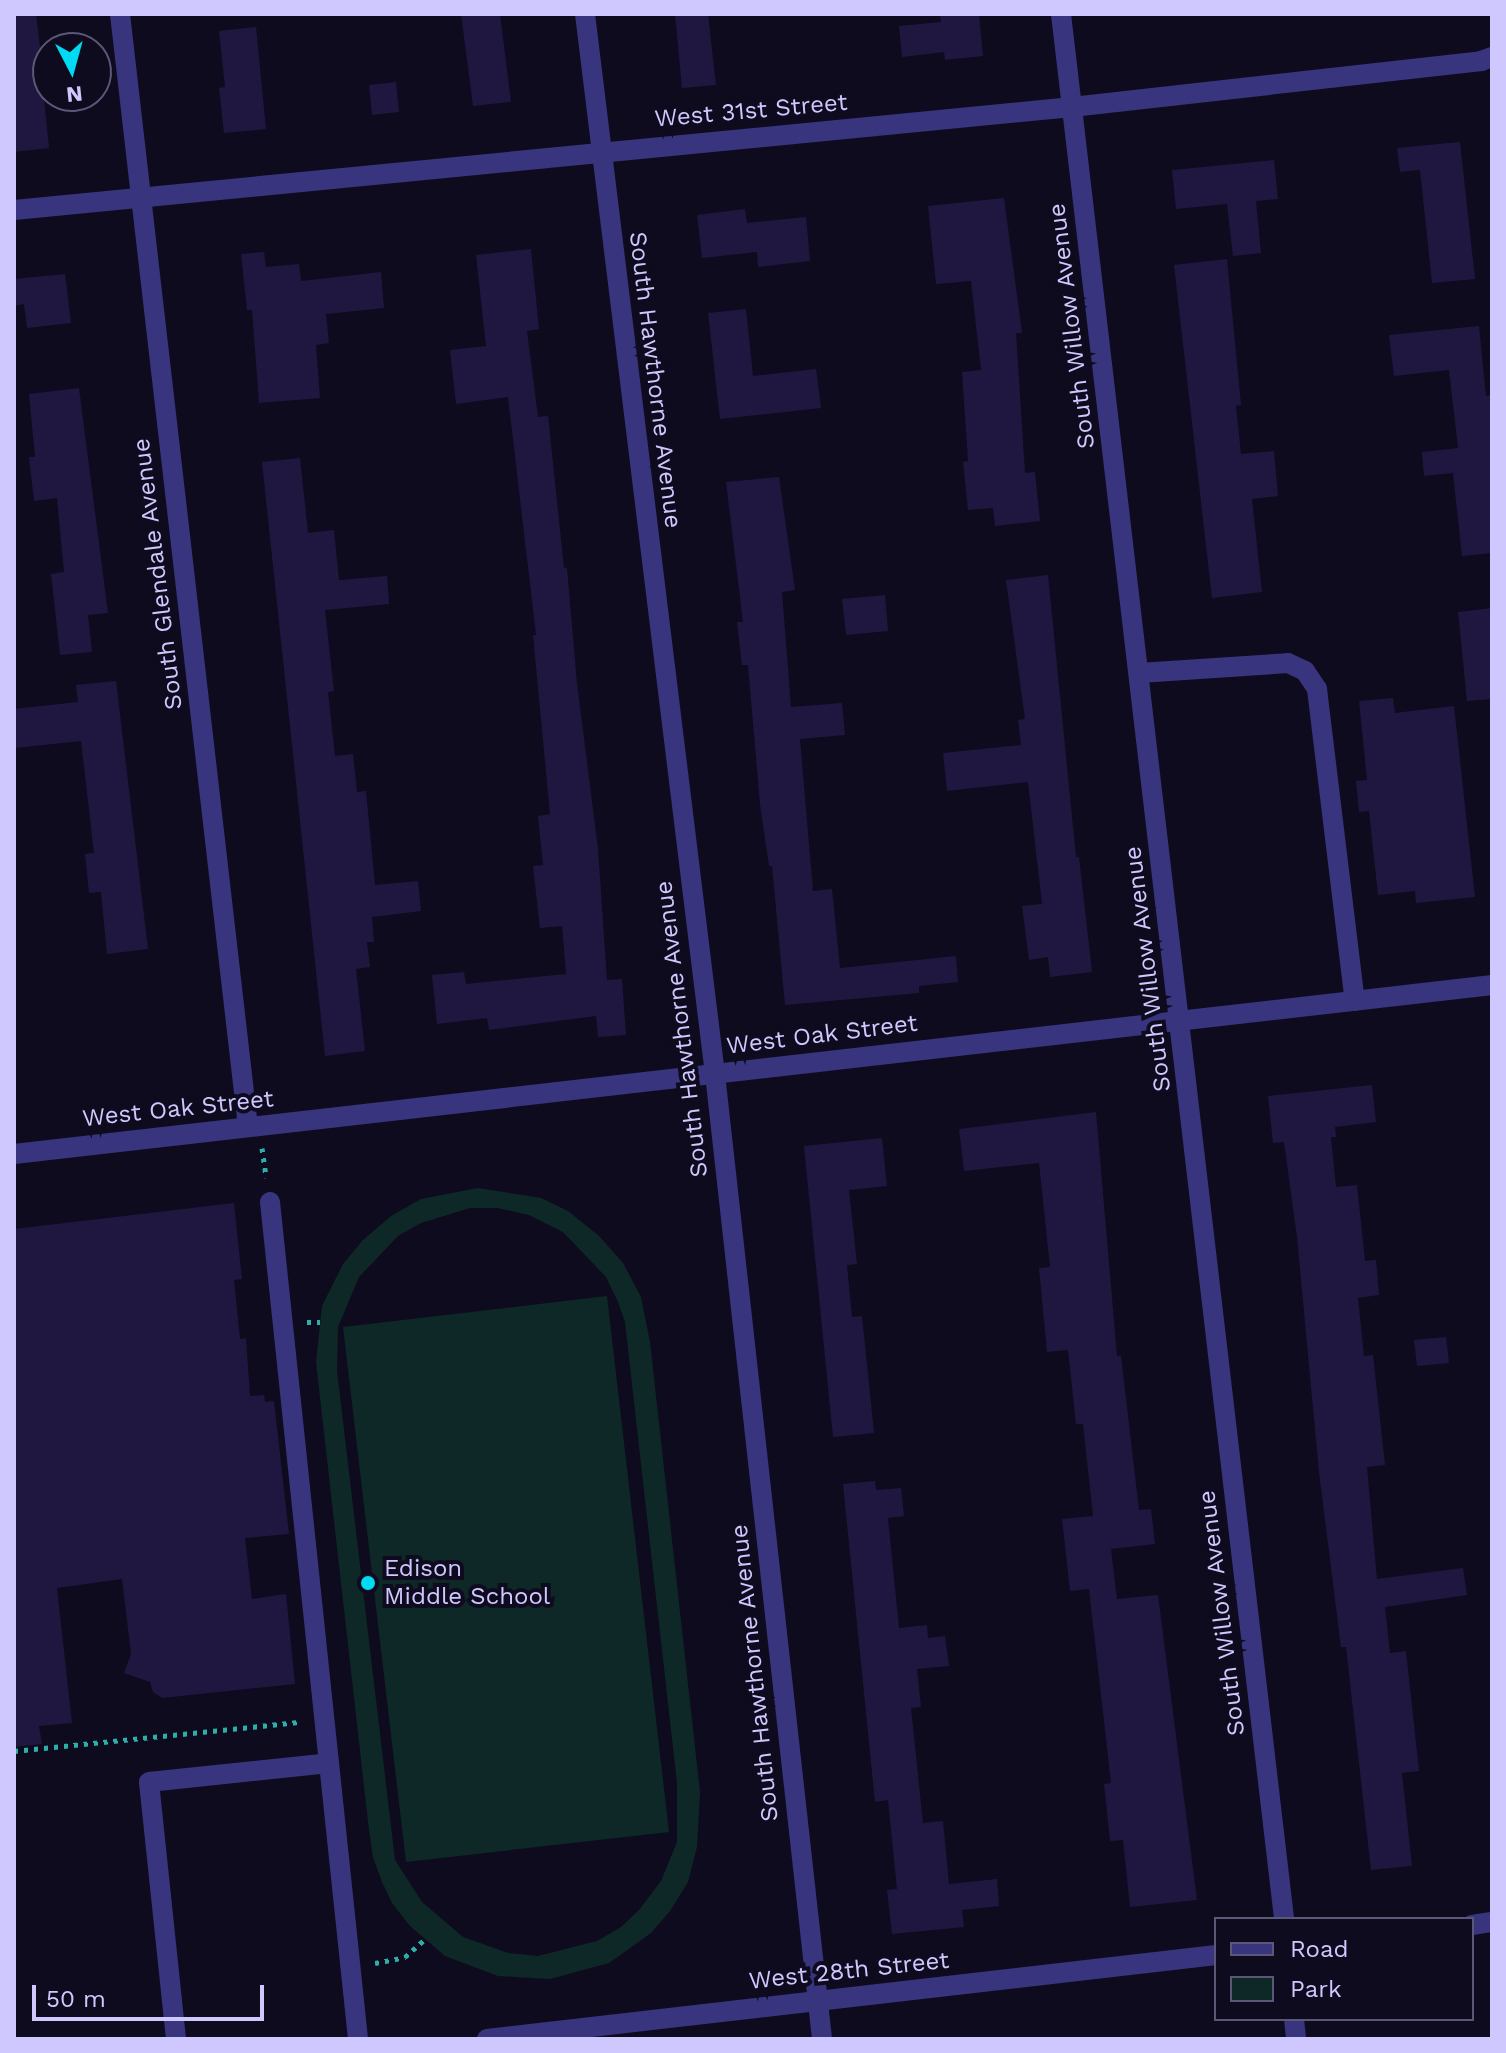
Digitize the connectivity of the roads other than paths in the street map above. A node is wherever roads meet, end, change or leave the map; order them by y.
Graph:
1 (120, 14) edge
2 (585, 14) edge
3 (1061, 14) edge
4 (1492, 57) edge
5 (1072, 107) junction
6 (601, 152) junction
7 (141, 198) junction
8 (14, 210) edge
9 (1139, 673) junction
10 (1492, 985) edge
11 (1355, 1001) junction
12 (1181, 1021) junction
13 (715, 1074) junction
14 (253, 1127) junction
15 (14, 1154) edge
16 (270, 1202) road end
17 (329, 1763) junction
18 (1284, 1917) edge
19 (1214, 1955) edge
20 (817, 2002) junction
21 (176, 2039) edge
22 (358, 2039) edge
23 (487, 2039) edge
24 (822, 2039) edge

1 - 7 street, South Glendale Avenue
2 - 6 street, South Hawthorne Avenue
3 - 5 street, South Willow Avenue
4 - 5 street, West 31st Street
5 - 6 street, West 31st Street
5 - 9 street, South Willow Avenue
6 - 7 street, West 31st Street
6 - 13 street, South Hawthorne Avenue
7 - 8 street, West 31st Street
7 - 14 street, South Glendale Avenue
9 - 11 street
9 - 12 street, South Willow Avenue
10 - 11 street, West Oak Street
11 - 12 street, West Oak Street
12 - 13 street, West Oak Street
12 - 18 street, South Willow Avenue
13 - 14 street, West Oak Street
13 - 20 street, South Hawthorne Avenue
14 - 15 street, West Oak Street
16 - 17 street
17 - 21 street
17 - 22 street
19 - 20 street, West 28th Street
20 - 23 street, West 28th Street
20 - 24 street, South Hawthorne Avenue

